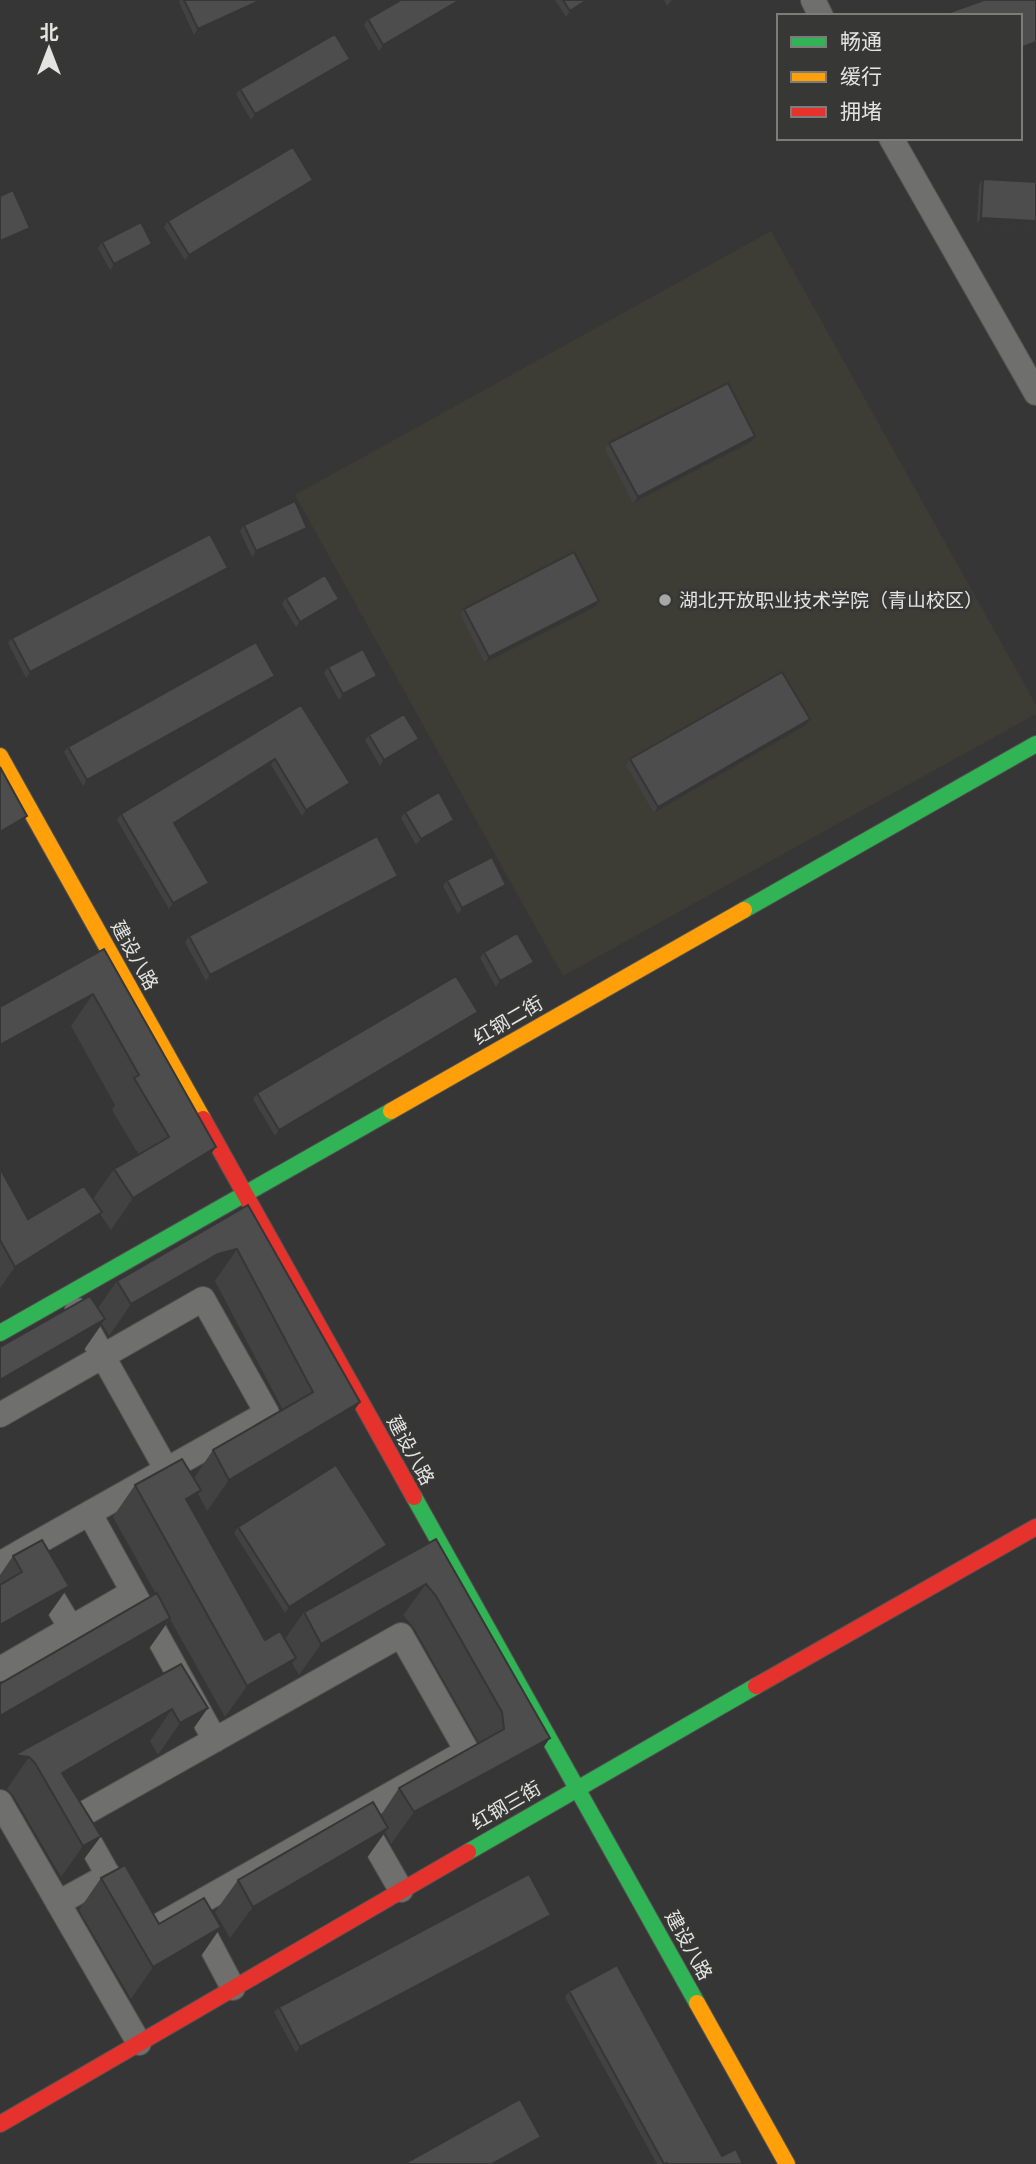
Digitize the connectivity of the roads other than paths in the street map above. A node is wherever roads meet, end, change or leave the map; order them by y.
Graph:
1 (892, 140) edge
2 (1036, 393) edge
3 (1036, 744) edge
4 (0, 756) edge
5 (244, 1194) junction
6 (68, 1294) junction
7 (0, 1333) edge
8 (103, 1356) junction
9 (0, 1415) edge
10 (167, 1471) junction
11 (187, 1506) edge
12 (90, 1514) junction
13 (1036, 1527) edge
14 (24, 1550) junction
15 (0, 1564) edge
16 (133, 1592) junction
17 (71, 1628) junction
18 (0, 1669) edge
19 (281, 1672) edge
20 (294, 1696) junction
21 (215, 1740) junction
22 (577, 1788) junction
23 (0, 1802) edge
24 (356, 1814) junction
25 (108, 1875) junction
26 (401, 1891) junction
27 (58, 1903) junction
28 (191, 1907) junction
29 (233, 1989) junction
30 (139, 2043) junction
31 (0, 2124) edge
32 (787, 2164) edge

1 - 2 street
3 - 5 street, 红钢二街
4 - 5 street, 建设八路
5 - 6 street, 红钢二街
5 - 22 street, 建设八路
6 - 7 street, 红钢二街
6 - 8 street
8 - 9 street
8 - 10 street
8 - 10 street
10 - 11 street
10 - 12 street
12 - 14 street
12 - 16 street
13 - 22 street, 红钢三街
14 - 15 street
14 - 17 street
16 - 17 street
16 - 21 street
17 - 18 street
19 - 20 street
20 - 21 street
20 - 24 street
21 - 25 street
22 - 26 street, 红钢三街
22 - 32 street, 建设八路
23 - 27 street
24 - 26 street
24 - 28 street
25 - 27 street
25 - 28 street
26 - 29 street, 红钢三街
27 - 30 street
28 - 29 street
29 - 30 street, 红钢三街
30 - 31 street, 红钢三街

